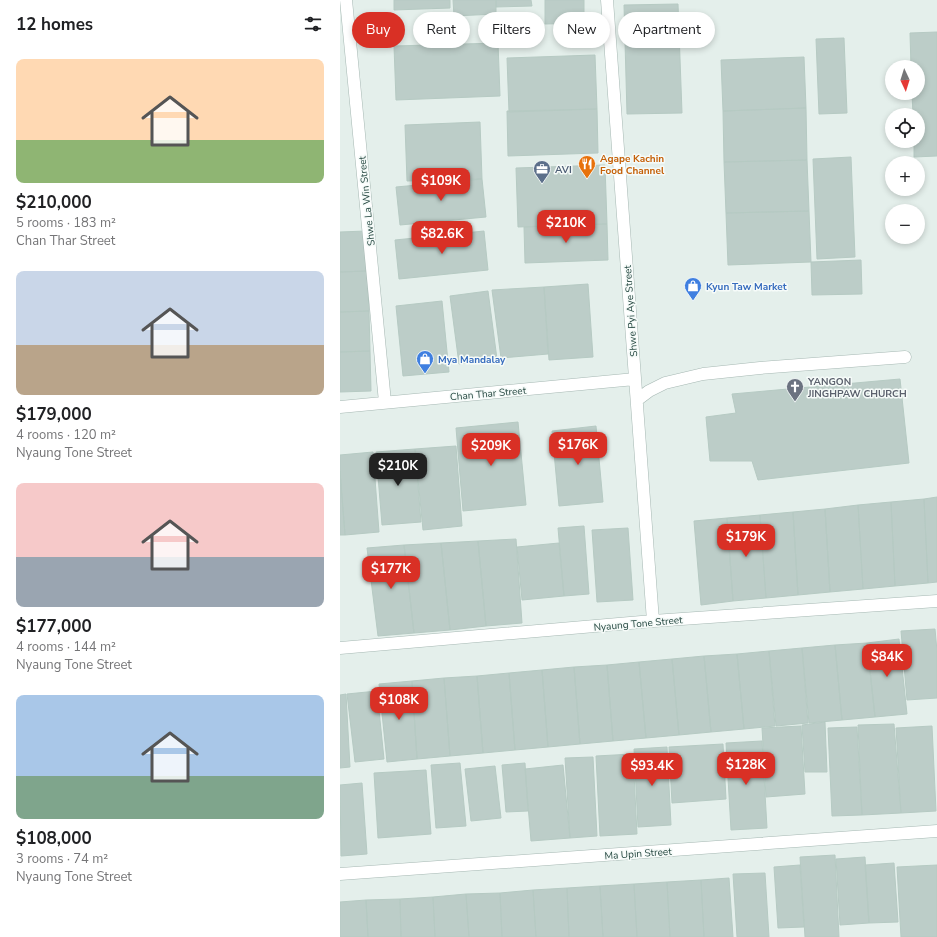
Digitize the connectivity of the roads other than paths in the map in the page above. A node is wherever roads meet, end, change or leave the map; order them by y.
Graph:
1 (346, 0) edge
2 (607, 0) edge
3 (905, 357) dead end
4 (635, 379) junction
5 (637, 400) junction
6 (385, 402) junction
7 (340, 407) edge
8 (937, 601) edge
9 (653, 621) junction
10 (340, 648) edge
11 (937, 831) edge
12 (340, 874) edge

1 - 6 street, Shwe La Win Street
2 - 4 street, Shwe Pyi Aye Street
3 - 5 street
4 - 5 street, Shwe Pyi Aye Street
4 - 6 street, Chan Thar Street
5 - 9 street, Shwe Pyi Aye Street
6 - 7 street, Chan Thar Street
8 - 9 street, Nyaung Tone Street
9 - 10 street, Nyaung Tone Street
11 - 12 street, Ma Upin Street

